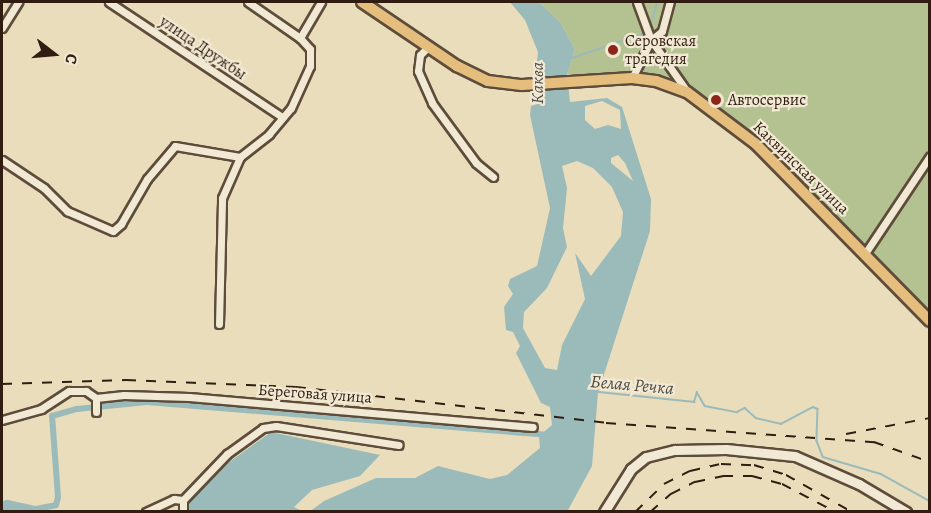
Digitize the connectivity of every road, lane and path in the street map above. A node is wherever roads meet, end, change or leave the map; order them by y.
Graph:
1 (18, 2) edge
2 (109, 2) edge
3 (248, 2) edge
4 (321, 2) edge
5 (362, 2) edge
6 (637, 2) edge
7 (670, 2) edge
8 (2, 28) edge
9 (300, 38) junction
10 (651, 40) junction
11 (428, 47) junction
12 (632, 78) junction
13 (687, 92) junction
14 (282, 117) junction
15 (930, 156) edge
16 (240, 157) junction
17 (2, 160) edge
18 (493, 177) dead end
19 (866, 252) junction
20 (930, 321) edge
21 (219, 324) dead end
22 (96, 399) junction
23 (96, 412) dead end
24 (2, 420) edge
25 (533, 428) dead end
26 (399, 445) dead end
27 (183, 500) junction
28 (146, 512) edge
29 (183, 512) edge
30 (604, 512) edge
31 (906, 512) edge

1 - 8 street
2 - 14 street, улица Дружбы
3 - 9 street
4 - 9 street
5 - 11 main road, Каквинская улица
6 - 10 street
7 - 10 street
9 - 14 street
10 - 12 street
10 - 13 street
11 - 12 main road, Каквинская улица
11 - 18 street
12 - 13 main road, Каквинская улица
13 - 19 main road, Каквинская улица
14 - 16 street
15 - 19 street
16 - 17 street
16 - 21 street
19 - 20 main road, Каквинская улица
22 - 23 street
22 - 24 street
22 - 25 street, Береговая улица
26 - 27 street
27 - 28 street
27 - 29 street
30 - 31 main road

